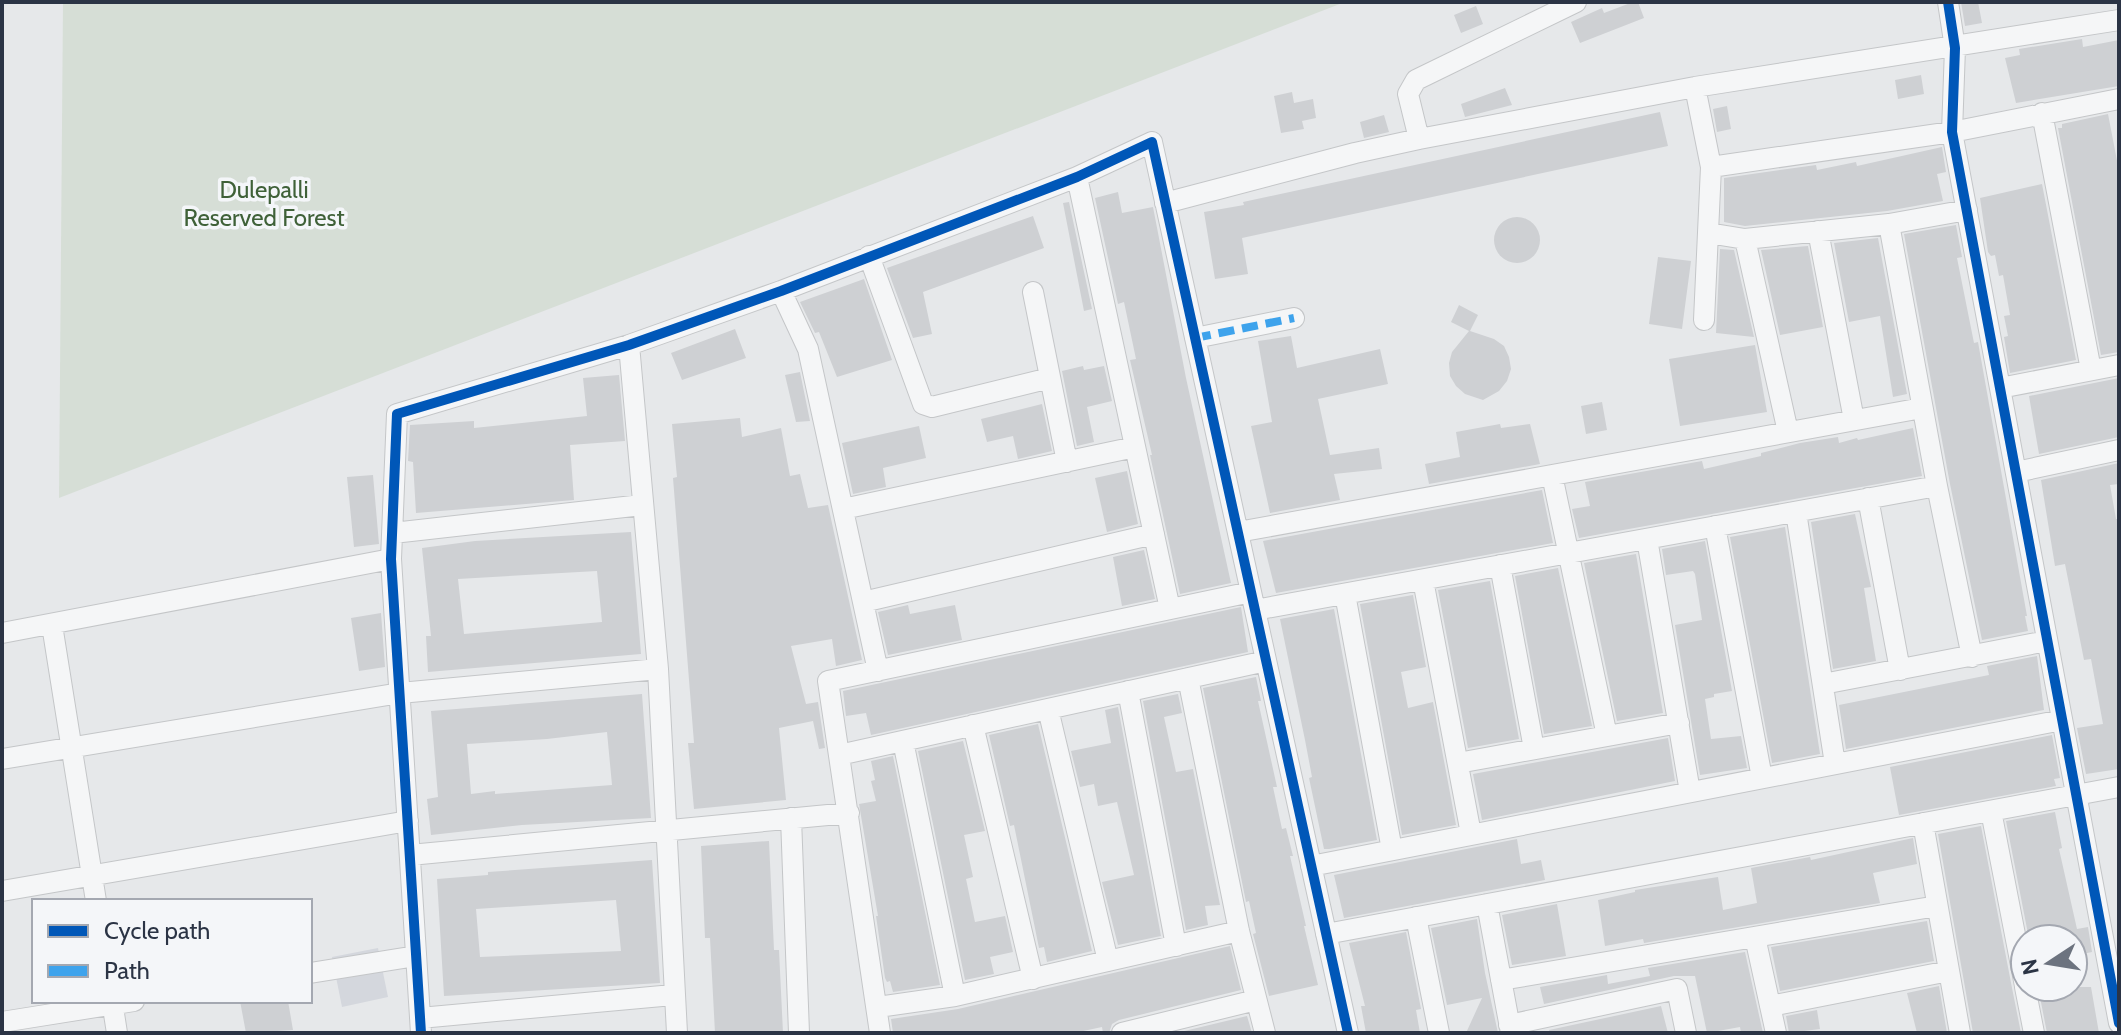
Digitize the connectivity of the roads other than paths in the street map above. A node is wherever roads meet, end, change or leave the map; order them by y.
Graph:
1 (1576, 2) edge
2 (1948, 2) edge
3 (2119, 20) edge
4 (1955, 48) junction
5 (1695, 87) junction
6 (2119, 101) edge
7 (2042, 113) junction
8 (1952, 132) junction
9 (1419, 139) junction
10 (1711, 167) junction
11 (1077, 177) junction
12 (1165, 203) junction
13 (1967, 210) junction
14 (1889, 224) junction
15 (1818, 231) junction
16 (1708, 233) junction
17 (1745, 239) junction
18 (869, 256) junction
19 (781, 291) junction
20 (1033, 292) dead end
21 (1294, 318) dead end
22 (1704, 320) dead end
23 (1195, 338) junction
24 (629, 345) junction
25 (2119, 365) edge
26 (2091, 370) junction
27 (1050, 378) junction
28 (2000, 388) junction
29 (1922, 408) junction
30 (1854, 420) junction
31 (1788, 432) junction
32 (1135, 447) junction
33 (2119, 450) edge
34 (1067, 462) junction
35 (2016, 472) junction
36 (1552, 475) junction
37 (1937, 486) junction
38 (1868, 498) junction
39 (642, 505) junction
40 (843, 509) junction
41 (1796, 512) junction
42 (1715, 526) junction
43 (1238, 532) junction
44 (393, 533) junction
45 (1154, 534) junction
46 (1647, 539) junction
47 (1569, 553) junction
48 (391, 559) junction
49 (1500, 565) junction
50 (1423, 580) junction
51 (1345, 594) junction
52 (1253, 601) junction
53 (863, 602) junction
54 (1170, 609) junction
55 (52, 625) junction
56 (2, 633) edge
57 (2047, 641) junction
58 (1972, 657) junction
59 (1266, 661) junction
60 (658, 669) junction
61 (1900, 670) junction
62 (878, 671) junction
63 (1188, 678) junction
64 (1823, 684) junction
65 (1128, 691) junction
66 (400, 693) junction
67 (1048, 709) junction
68 (2062, 720) junction
69 (1679, 723) junction
70 (973, 725) junction
71 (1607, 736) junction
72 (903, 741) junction
73 (71, 747) junction
74 (1534, 749) junction
75 (839, 755) junction
76 (2, 759) edge
77 (1458, 763) junction
78 (1835, 764) junction
79 (1762, 778) junction
80 (2119, 787) edge
81 (1690, 792) junction
82 (2076, 795) junction
83 (1991, 811) junction
84 (849, 813) junction
85 (791, 818) junction
86 (408, 821) junction
87 (1923, 823) junction
88 (666, 832) junction
89 (1471, 834) junction
90 (1392, 850) junction
91 (410, 855) junction
92 (1311, 866) junction
93 (92, 876) junction
94 (2, 891) edge
95 (96, 899) edge
96 (1487, 904) junction
97 (1937, 906) junction
98 (1416, 917) junction
99 (2013, 923) edge
100 (1239, 931) junction
101 (1326, 934) junction
102 (1755, 937) junction
103 (1176, 946) junction
104 (416, 956) junction
105 (1108, 961) junction
106 (1949, 971) junction
107 (312, 973) edge
108 (1033, 979) junction
109 (1501, 980) junction
110 (673, 995) junction
111 (955, 996) junction
112 (1256, 1000) junction
113 (112, 1003) edge
114 (2028, 1003) edge
115 (1770, 1006) junction
116 (878, 1007) junction
117 (2, 1022) edge
118 (2119, 1023) edge
119 (421, 1025) edge
120 (1188, 1025) edge
121 (1510, 1029) edge
122 (117, 1033) edge
123 (677, 1033) edge
124 (799, 1033) edge
125 (880, 1033) edge
126 (1122, 1033) edge
127 (1265, 1033) edge
128 (1348, 1033) edge
129 (1439, 1033) edge
130 (1686, 1033) edge
131 (1776, 1033) edge
132 (1960, 1033) edge
133 (2034, 1033) edge

1 - 9 street
2 - 4 street
3 - 4 street
4 - 5 street
4 - 8 street
5 - 9 street
5 - 10 street
6 - 7 street
7 - 8 street
7 - 26 street
8 - 10 street
8 - 13 street
9 - 12 street
10 - 16 street
11 - 12 street
11 - 18 street
11 - 32 street
12 - 23 street
13 - 14 street
13 - 28 street
14 - 15 street
14 - 29 street
15 - 17 street
15 - 30 street
16 - 17 street
16 - 22 street
17 - 31 street
18 - 19 street
18 - 27 street
19 - 24 street
19 - 40 street
20 - 27 street
21 - 23 street
23 - 43 street
24 - 39 street
24 - 44 street
25 - 26 street
26 - 28 street
27 - 34 street
28 - 35 street
29 - 30 street
29 - 37 street
30 - 31 street
31 - 36 street
32 - 34 street
32 - 45 street
33 - 35 street
34 - 40 street
35 - 57 street
36 - 43 street
36 - 47 street
37 - 38 street
37 - 58 street
38 - 41 street
38 - 61 street
39 - 44 street
39 - 60 street
40 - 53 street
41 - 42 street
41 - 64 street
42 - 46 street
42 - 79 street
43 - 52 street
44 - 48 street
45 - 53 street
45 - 54 street
46 - 47 street
46 - 69 street
47 - 49 street
47 - 71 street
48 - 55 street
48 - 66 street
49 - 50 street
49 - 74 street
50 - 51 street
50 - 77 street
51 - 52 street
51 - 90 street
52 - 54 street
52 - 59 street
53 - 62 street
54 - 62 street
55 - 56 street
55 - 73 street
57 - 58 street
57 - 68 street
58 - 61 street
59 - 63 street
59 - 92 street
60 - 66 street
60 - 88 street
61 - 64 street
62 - 75 street
63 - 65 street
63 - 100 street
64 - 78 street
65 - 67 street
65 - 103 street
66 - 73 street
66 - 86 street
67 - 70 street
67 - 105 street
68 - 78 street
68 - 82 street
69 - 71 street
69 - 81 street
70 - 72 street
70 - 108 street
71 - 74 street
72 - 75 street
72 - 111 street
73 - 76 street
73 - 93 street
74 - 77 street
75 - 84 street
77 - 89 street
78 - 79 street
79 - 81 street
80 - 82 street
81 - 89 street
82 - 83 street
82 - 118 street
83 - 87 street
83 - 99 street
84 - 85 street
84 - 116 street
85 - 88 street
85 - 124 street
86 - 91 street
86 - 93 street
87 - 96 street
87 - 97 street
88 - 91 street
88 - 110 street
89 - 90 street
90 - 92 street
91 - 104 street
92 - 101 street
93 - 94 street
93 - 95 street
96 - 98 street
96 - 109 street
97 - 102 street
97 - 106 street
98 - 101 street
98 - 129 street
100 - 103 street
100 - 112 street
101 - 128 street
102 - 109 street
102 - 115 street
103 - 105 street
104 - 107 street
104 - 119 street
105 - 108 street
106 - 115 street
106 - 132 street
108 - 111 street
109 - 121 street
110 - 119 street
110 - 123 street
111 - 116 street
112 - 120 street
112 - 127 street
113 - 117 street
113 - 122 street
114 - 133 street
115 - 131 street
116 - 125 street
120 - 126 street
121 - 130 street

